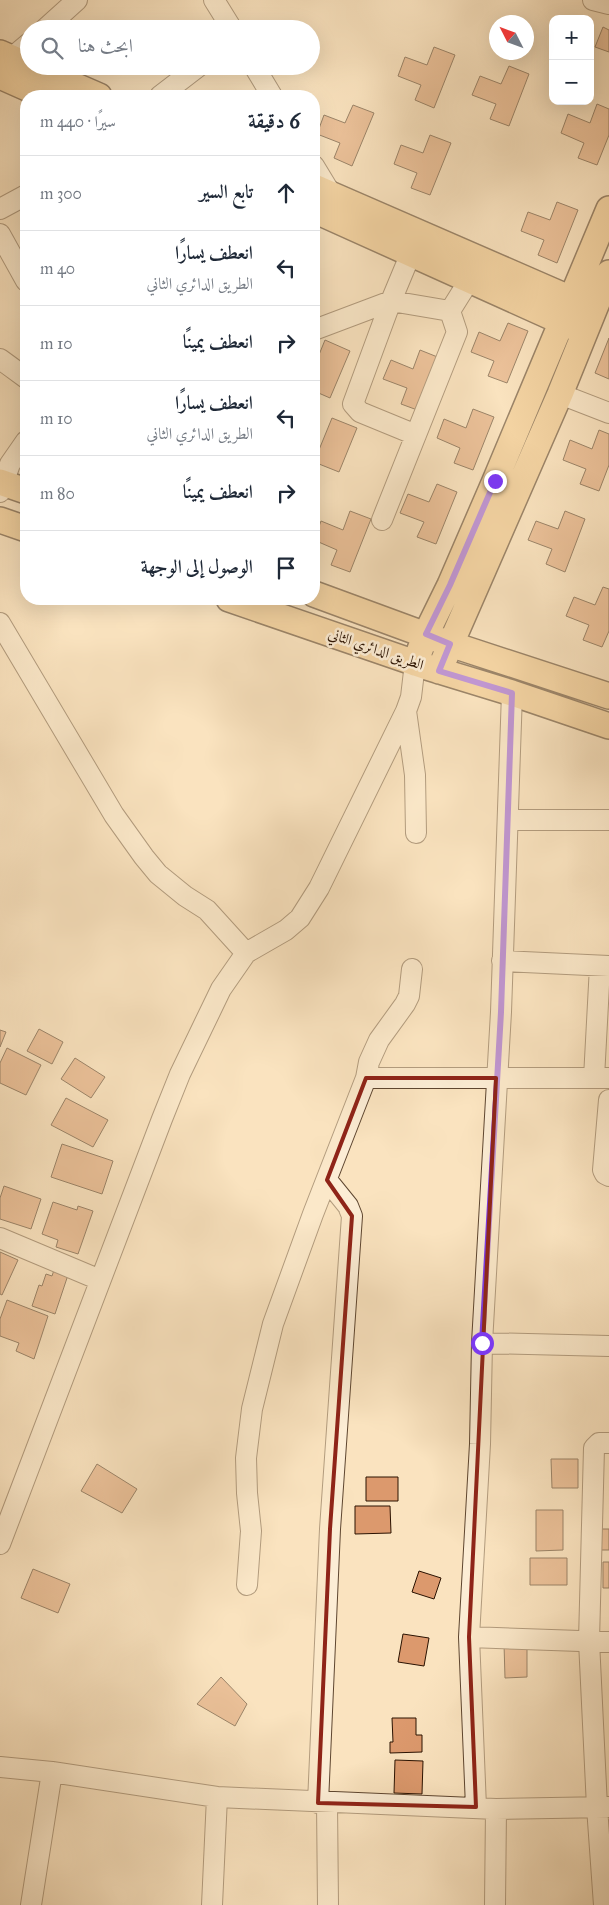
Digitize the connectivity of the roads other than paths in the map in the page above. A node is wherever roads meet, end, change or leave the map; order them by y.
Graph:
1 (77, 0) edge
2 (214, 0) edge
3 (594, 0) edge
4 (609, 4) edge
5 (55, 20) edge
6 (226, 20) edge
7 (8, 60) edge
8 (20, 65) edge
9 (20, 72) edge
10 (23, 75) edge
11 (46, 75) edge
12 (187, 75) edge
13 (259, 75) edge
14 (39, 90) edge
15 (84, 90) edge
16 (168, 90) edge
17 (268, 90) edge
18 (320, 197) edge
19 (20, 198) edge
20 (320, 198) edge
21 (0, 209) edge
22 (609, 209) edge
23 (0, 234) edge
24 (411, 253) junction
25 (20, 266) edge
26 (609, 272) edge
27 (470, 279) junction
28 (571, 300) junction
29 (391, 301) junction
30 (594, 308) junction
31 (450, 311) junction
32 (320, 328) edge
33 (573, 328) junction
34 (0, 359) edge
35 (20, 374) edge
36 (560, 394) junction
37 (609, 413) edge
38 (416, 435) junction
39 (20, 450) edge
40 (1, 485) edge
41 (20, 490) edge
42 (0, 520) edge
43 (382, 520) dead end
44 (20, 527) edge
45 (320, 596) edge
46 (246, 605) edge
47 (0, 623) edge
48 (426, 634) junction
49 (450, 644) junction
50 (415, 663) junction
51 (439, 671) junction
52 (512, 693) junction
53 (609, 696) edge
54 (408, 704) junction
55 (609, 726) edge
56 (508, 820) junction
57 (609, 820) edge
58 (416, 833) dead end
59 (246, 953) junction
60 (502, 961) junction
61 (605, 966) edge
62 (412, 969) dead end
63 (366, 1078) junction
64 (496, 1078) junction
65 (601, 1078) edge
66 (609, 1100) edge
67 (609, 1176) edge
68 (327, 1180) junction
69 (0, 1238) edge
70 (100, 1280) junction
71 (482, 1343) junction
72 (609, 1346) edge
73 (609, 1442) edge
74 (0, 1544) edge
75 (248, 1586) dead end
76 (469, 1637) junction
77 (589, 1641) junction
78 (609, 1642) edge
79 (0, 1767) edge
80 (52, 1772) junction
81 (217, 1797) junction
82 (323, 1803) junction
83 (476, 1807) junction
84 (603, 1807) edge
85 (496, 1809) junction
86 (31, 1905) edge
87 (212, 1905) edge
88 (328, 1905) edge
89 (495, 1905) edge
90 (604, 1905) edge

1 - 5 street
2 - 6 street
3 - 4 street
7 - 8 main road
7 - 9 main road
10 - 14 main road
11 - 15 main road
12 - 16 street
13 - 17 street
18 - 28 main road
19 - 21 street
20 - 24 main road
22 - 28 main road
23 - 25 street
24 - 27 main road
24 - 29 street
26 - 30 main road
27 - 31 street
27 - 33 main road
28 - 30 main road
28 - 33 main road
29 - 31 street
29 - 32 street
29 - 38 street
30 - 33 main road
31 - 38 street
33 - 36 main road
33 - 48 main road
34 - 35 street
36 - 37 street
36 - 49 main road
38 - 43 street
39 - 40 street
40 - 41 main road
42 - 44 main road
45 - 48 main road, الطريق الدائري الثاني
46 - 50 main road, الطريق الدائري الثاني
47 - 59 street
48 - 49 main road, الطريق الدائري الثاني
48 - 50 main road
49 - 51 main road
49 - 53 main road, الطريق الدائري الثاني
50 - 51 main road, الطريق الدائري الثاني
50 - 54 street
51 - 52 main road, الطريق الدائري الثاني
51 - 54 street
52 - 55 main road, الطريق الدائري الثاني
52 - 56 street
54 - 58 street
54 - 59 street
56 - 57 street
56 - 60 street
59 - 70 street
60 - 61 street
60 - 64 street
61 - 65 street
62 - 63 street
63 - 64 street
63 - 68 street
64 - 65 street
64 - 71 street
66 - 67 street
68 - 75 street
68 - 82 street
69 - 70 street
70 - 74 street
71 - 72 street
71 - 76 street
73 - 77 street
76 - 77 street
76 - 83 street
77 - 78 street
77 - 84 street
79 - 80 street
80 - 81 street
80 - 86 street
81 - 82 street
81 - 87 street
82 - 83 street
82 - 88 street
83 - 85 street
84 - 85 street
84 - 90 street
85 - 89 street

